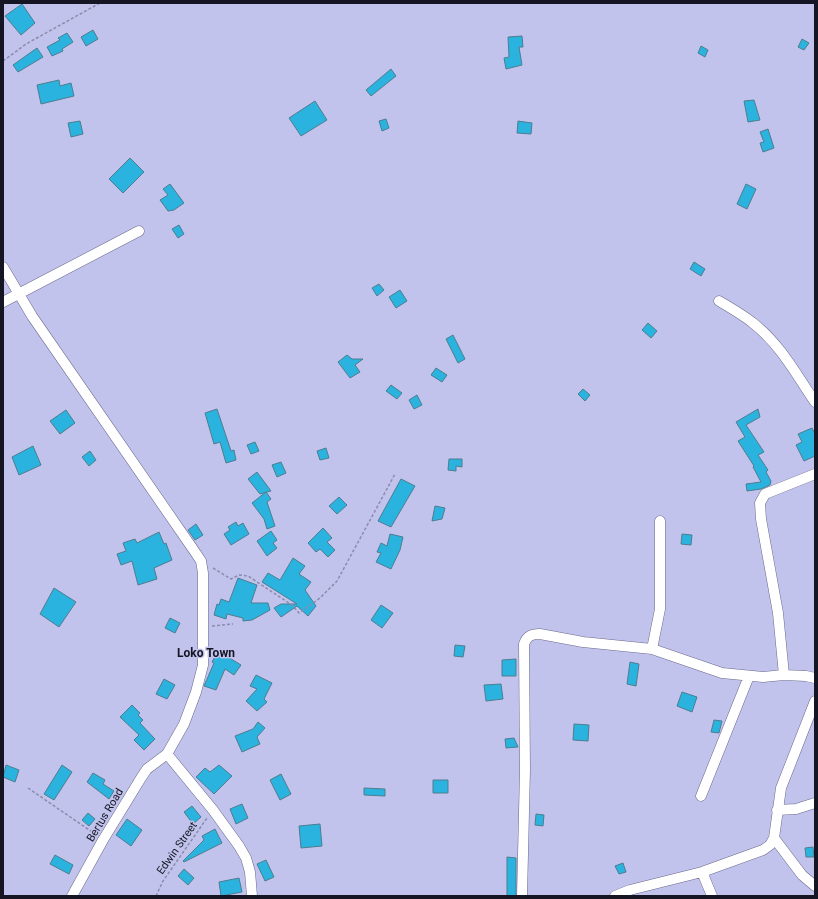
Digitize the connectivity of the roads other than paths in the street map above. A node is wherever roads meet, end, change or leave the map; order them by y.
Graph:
1 (139, 232) dead end
2 (3, 267) edge
3 (20, 293) junction
4 (719, 301) dead end
5 (3, 302) edge
6 (815, 402) edge
7 (815, 474) edge
8 (660, 521) dead end
9 (652, 649) junction
10 (784, 675) junction
11 (749, 676) junction
12 (815, 678) edge
13 (815, 700) edge
14 (167, 754) junction
15 (701, 796) dead end
16 (815, 803) edge
17 (777, 810) junction
18 (774, 838) junction
19 (702, 872) junction
20 (815, 886) edge
21 (72, 896) edge
22 (252, 896) edge
23 (522, 896) edge
24 (615, 896) edge
25 (712, 896) edge

1 - 3 street
2 - 3 street
3 - 5 street
3 - 14 street
4 - 6 street
7 - 10 street
8 - 9 street
9 - 11 street
9 - 23 street
10 - 11 street
10 - 12 street
11 - 15 street
13 - 17 street
14 - 21 street, Bertus Road
14 - 22 street
16 - 17 street
17 - 18 street
18 - 19 street
18 - 20 street
19 - 24 street
19 - 25 street

